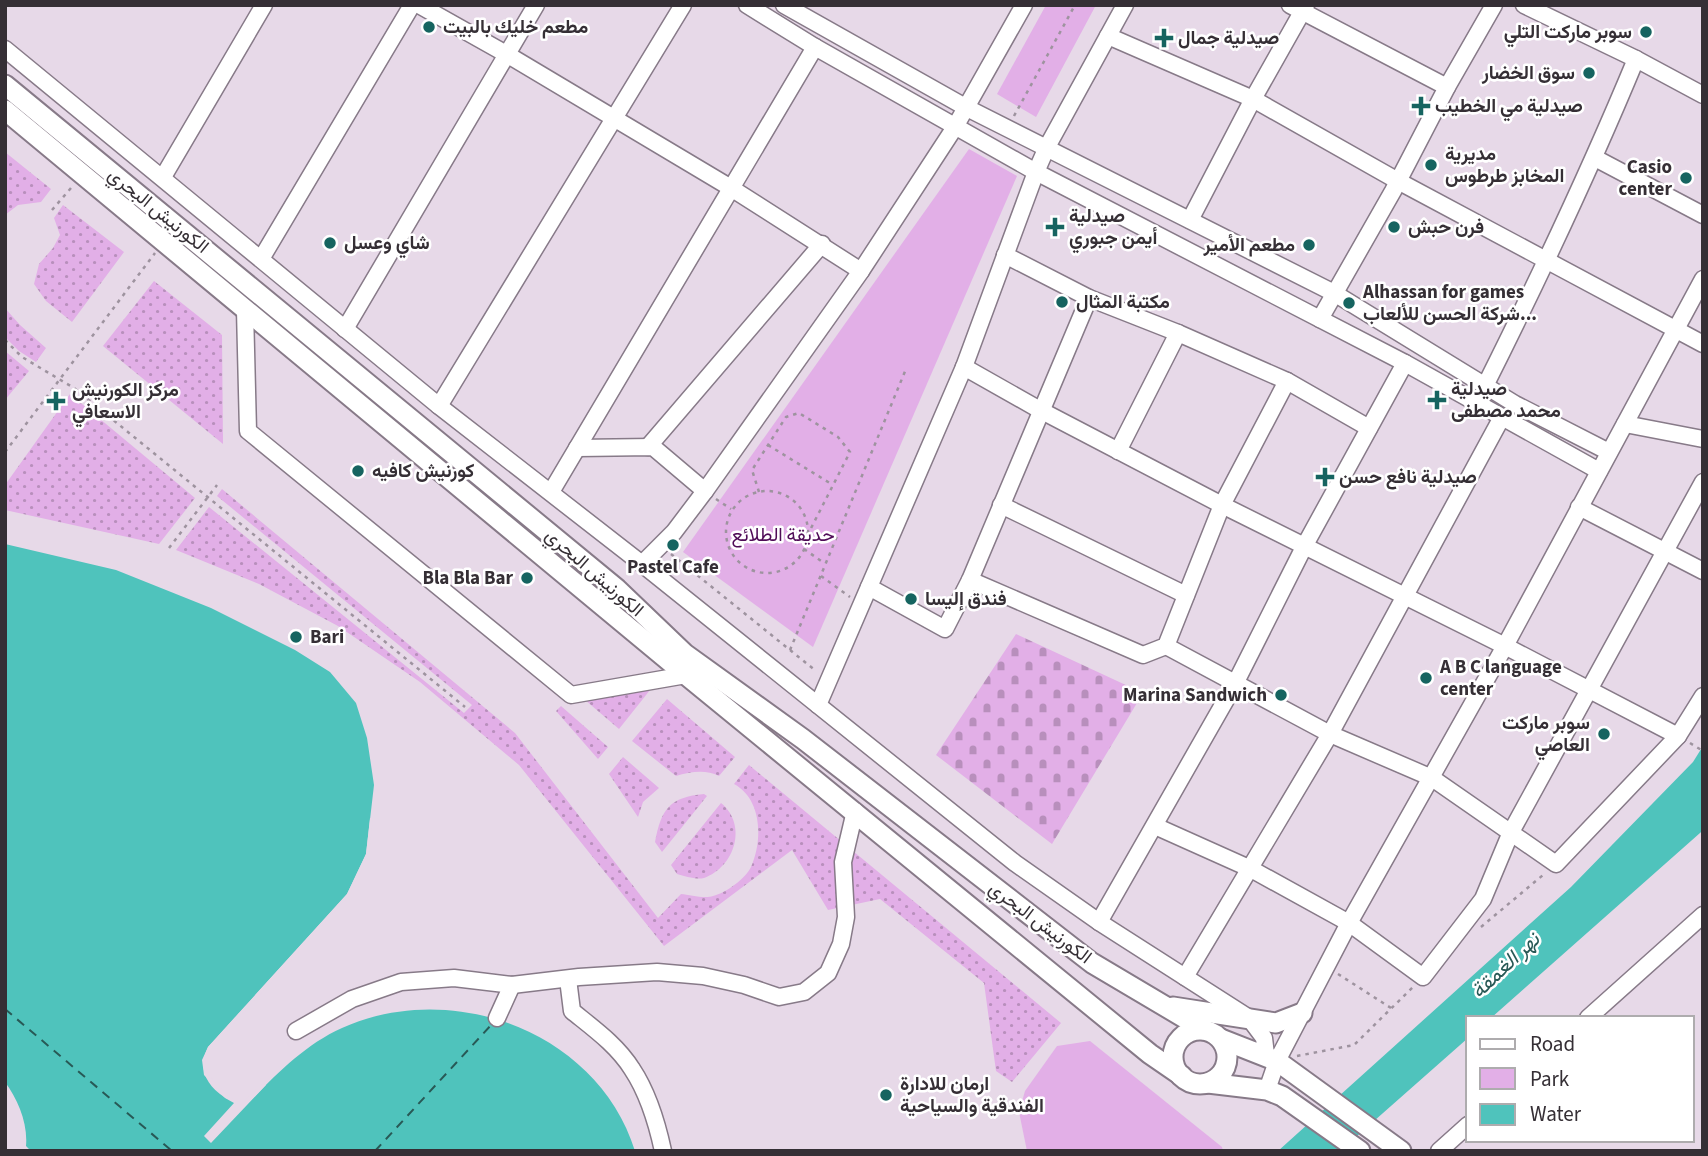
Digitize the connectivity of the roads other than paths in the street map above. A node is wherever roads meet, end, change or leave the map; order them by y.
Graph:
1 (264, 5) edge
2 (412, 5) edge
3 (419, 5) edge
4 (536, 5) edge
5 (683, 5) edge
6 (747, 5) edge
7 (784, 5) edge
8 (1125, 5) edge
9 (1494, 5) edge
10 (1524, 5) edge
11 (1022, 6) edge
12 (1299, 8) edge
13 (1108, 36) junction
14 (815, 47) junction
15 (5, 49) edge
16 (508, 55) junction
17 (1636, 59) junction
18 (5, 85) edge
19 (1447, 87) junction
20 (1703, 95) edge
21 (1253, 99) junction
22 (967, 108) junction
23 (5, 110) edge
24 (614, 119) junction
25 (955, 127) junction
26 (1047, 147) junction
27 (1595, 158) junction
28 (1036, 172) junction
29 (163, 177) junction
30 (1398, 181) junction
31 (731, 188) junction
32 (1703, 215) edge
33 (1190, 220) junction
34 (822, 244) junction
35 (1005, 255) junction
36 (261, 259) junction
37 (1548, 260) junction
38 (861, 271) junction
39 (1703, 279) edge
40 (1334, 293) junction
41 (1089, 298) junction
42 (245, 310) junction
43 (1320, 319) junction
44 (345, 329) junction
45 (1677, 329) junction
46 (1178, 333) junction
47 (1703, 344) edge
48 (1405, 363) junction
49 (964, 367) junction
50 (1287, 381) junction
51 (1485, 386) junction
52 (439, 406) junction
53 (1040, 410) junction
54 (1502, 417) junction
55 (1625, 424) junction
56 (1369, 428) junction
57 (1703, 439) edge
58 (648, 447) junction
59 (577, 448) junction
60 (1118, 451) junction
61 (1609, 452) junction
62 (1599, 471) junction
63 (1703, 482) edge
64 (705, 491) junction
65 (551, 492) junction
66 (1001, 505) junction
67 (1222, 505) junction
68 (1579, 508) junction
69 (1305, 545) junction
70 (1665, 550) junction
71 (642, 564) junction
72 (1703, 571) edge
73 (970, 580) junction
74 (869, 587) junction
75 (1186, 595) junction
76 (1403, 597) junction
77 (1166, 646) junction
78 (1505, 646) junction
79 (686, 675) junction
80 (1236, 682) junction
81 (1590, 692) junction
82 (1703, 696) edge
83 (818, 705) junction
84 (1330, 734) junction
85 (1678, 736) junction
86 (1432, 778) junction
87 (855, 811) junction
88 (1155, 826) junction
89 (1511, 832) junction
90 (1251, 869) junction
91 (1703, 915) edge
92 (1099, 922) junction
93 (1349, 923) junction
94 (1185, 976) junction
95 (568, 979) junction
96 (512, 985) junction
97 (1161, 1005) junction
98 (1302, 1013) junction
99 (1590, 1016) edge
100 (497, 1018) dead end
101 (1249, 1018) junction
102 (296, 1031) dead end
103 (1213, 1035) junction
104 (1272, 1058) junction
105 (1182, 1076) junction
106 (1208, 1083) junction
107 (1274, 1093) junction
108 (1466, 1127) edge
109 (1394, 1146) edge
110 (663, 1151) edge
111 (1360, 1151) edge
112 (1439, 1151) edge

1 - 29 street
2 - 36 street
3 - 16 street
4 - 16 street
5 - 24 street
6 - 14 street
7 - 22 street
8 - 13 street
9 - 19 street
10 - 17 street
11 - 22 street
12 - 19 street
12 - 21 street
13 - 21 street
13 - 26 street
14 - 25 street
14 - 31 street
15 - 29 street
16 - 24 street
16 - 44 street
17 - 20 street
17 - 27 street
18 - 97 main road, الكورنيش البحري
19 - 30 street
21 - 30 street
21 - 33 street
22 - 25 street
22 - 26 street
23 - 42 main road, الكورنيش البحري
24 - 31 street
24 - 52 street
25 - 28 street
25 - 38 street
26 - 28 street
26 - 33 street
27 - 32 street
27 - 37 street
28 - 35 street
28 - 43 street
29 - 36 street
30 - 37 street
30 - 40 street
31 - 34 street
31 - 59 street
33 - 40 street
34 - 38 street
34 - 58 street
35 - 41 street
35 - 49 street
36 - 44 street
37 - 45 street
37 - 51 street
38 - 64 street
39 - 45 street
40 - 43 street
40 - 51 street
41 - 46 street
41 - 53 street
42 - 79 main road, الكورنيش البحري
42 - 79 street
43 - 48 street
44 - 52 street
45 - 47 street
45 - 55 street
46 - 50 street
46 - 60 street
48 - 54 street
48 - 56 street
49 - 53 street
49 - 74 street
50 - 56 street
50 - 67 street
51 - 61 street
52 - 65 street
53 - 60 street
53 - 66 street
54 - 62 street
54 - 76 street
55 - 57 street
55 - 61 street
56 - 69 street
58 - 59 street
58 - 64 street
59 - 65 street
60 - 67 street
61 - 62 street
62 - 68 street
63 - 70 street
64 - 71 street
65 - 71 street
66 - 73 street
66 - 75 street
67 - 69 street
67 - 75 street
68 - 70 street
68 - 78 street
69 - 76 street
69 - 80 street
70 - 72 street
70 - 81 street
71 - 83 street
73 - 74 street
73 - 77 street
74 - 83 street
75 - 77 street
76 - 78 street
76 - 84 street
77 - 80 street
78 - 81 street
78 - 86 street
79 - 87 main road, الكورنيش البحري
80 - 84 street
80 - 88 street
81 - 85 street
81 - 89 street
82 - 85 street
83 - 92 street
84 - 86 street
84 - 90 street
85 - 89 street
86 - 89 street
86 - 93 street
87 - 95 street
87 - 105 main road, الكورنيش البحري
88 - 90 street
88 - 92 street
89 - 93 street
90 - 93 street
90 - 94 street
91 - 99 street
92 - 94 street
93 - 98 street
94 - 101 street
95 - 96 street
95 - 110 street
96 - 100 street
96 - 102 street
97 - 101 main road
97 - 103 main road, الكورنيش البحري
98 - 101 main road
98 - 104 street
101 - 104 street
103 - 104 main road, الكورنيش البحري
103 - 105 main road
103 - 106 main road
104 - 107 street
104 - 109 main road, الكورنيش البحري
105 - 106 main road
106 - 107 main road
107 - 111 main road
108 - 112 street

